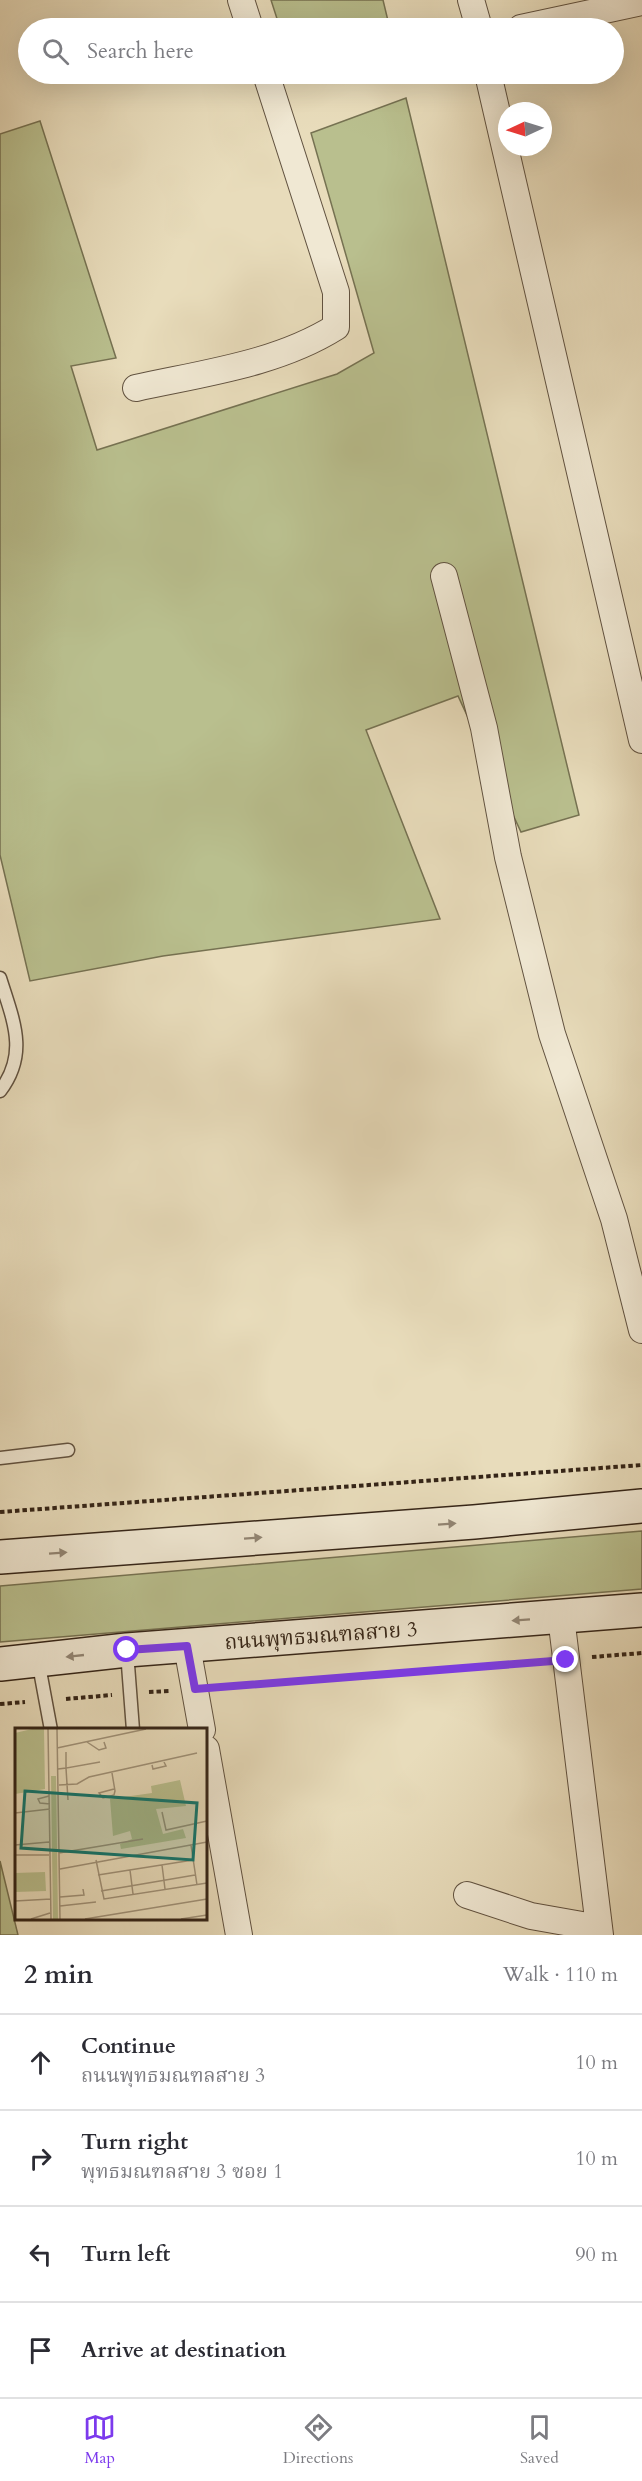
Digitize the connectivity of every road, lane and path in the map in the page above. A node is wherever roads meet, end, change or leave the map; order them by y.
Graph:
1 (241, 0) edge
2 (471, 0) edge
3 (642, 2) edge
4 (247, 18) edge
5 (476, 18) edge
6 (568, 18) edge
7 (269, 84) edge
8 (490, 84) edge
9 (136, 388) dead end
10 (444, 576) dead end
11 (642, 740) edge
12 (0, 978) edge
13 (0, 1091) edge
14 (642, 1330) edge
15 (68, 1450) dead end
16 (0, 1458) edge
17 (642, 1465) edge
18 (642, 1506) edge
19 (0, 1512) edge
20 (0, 1557) edge
21 (642, 1610) edge
22 (561, 1617) junction
23 (187, 1646) junction
24 (127, 1650) junction
25 (642, 1653) edge
26 (38, 1660) junction
27 (566, 1660) junction
28 (0, 1664) edge
29 (195, 1689) junction
30 (130, 1694) junction
31 (46, 1700) junction
32 (0, 1704) edge
33 (51, 1728) edge
34 (133, 1728) edge
35 (202, 1728) edge
36 (207, 1755) edge
37 (467, 1895) dead end
38 (600, 1932) edge
39 (239, 1935) edge

1 - 4 street
2 - 5 street
3 - 6 street
7 - 9 street
8 - 11 street
10 - 14 street
12 - 13 lane
15 - 16 lane
17 - 19 path
20 -> 18 main road
21 - 22 main road, ถนนพุทธมณฑลสาย 3
22 -> 23 main road, ถนนพุทธมณฑลสาย 3
22 - 27 street
23 - 24 main road, ถนนพุทธมณฑลสาย 3
23 - 29 street
24 -> 26 main road, ถนนพุทธมณฑลสาย 3
24 - 30 lane
25 - 27 path
26 - 28 main road, ถนนพุทธมณฑลสาย 3
26 - 31 lane
27 - 29 path
27 - 38 street
29 - 30 path
29 - 35 street
30 - 31 path
30 - 34 lane
31 - 32 path
31 - 33 lane
36 - 39 street
37 - 38 street

